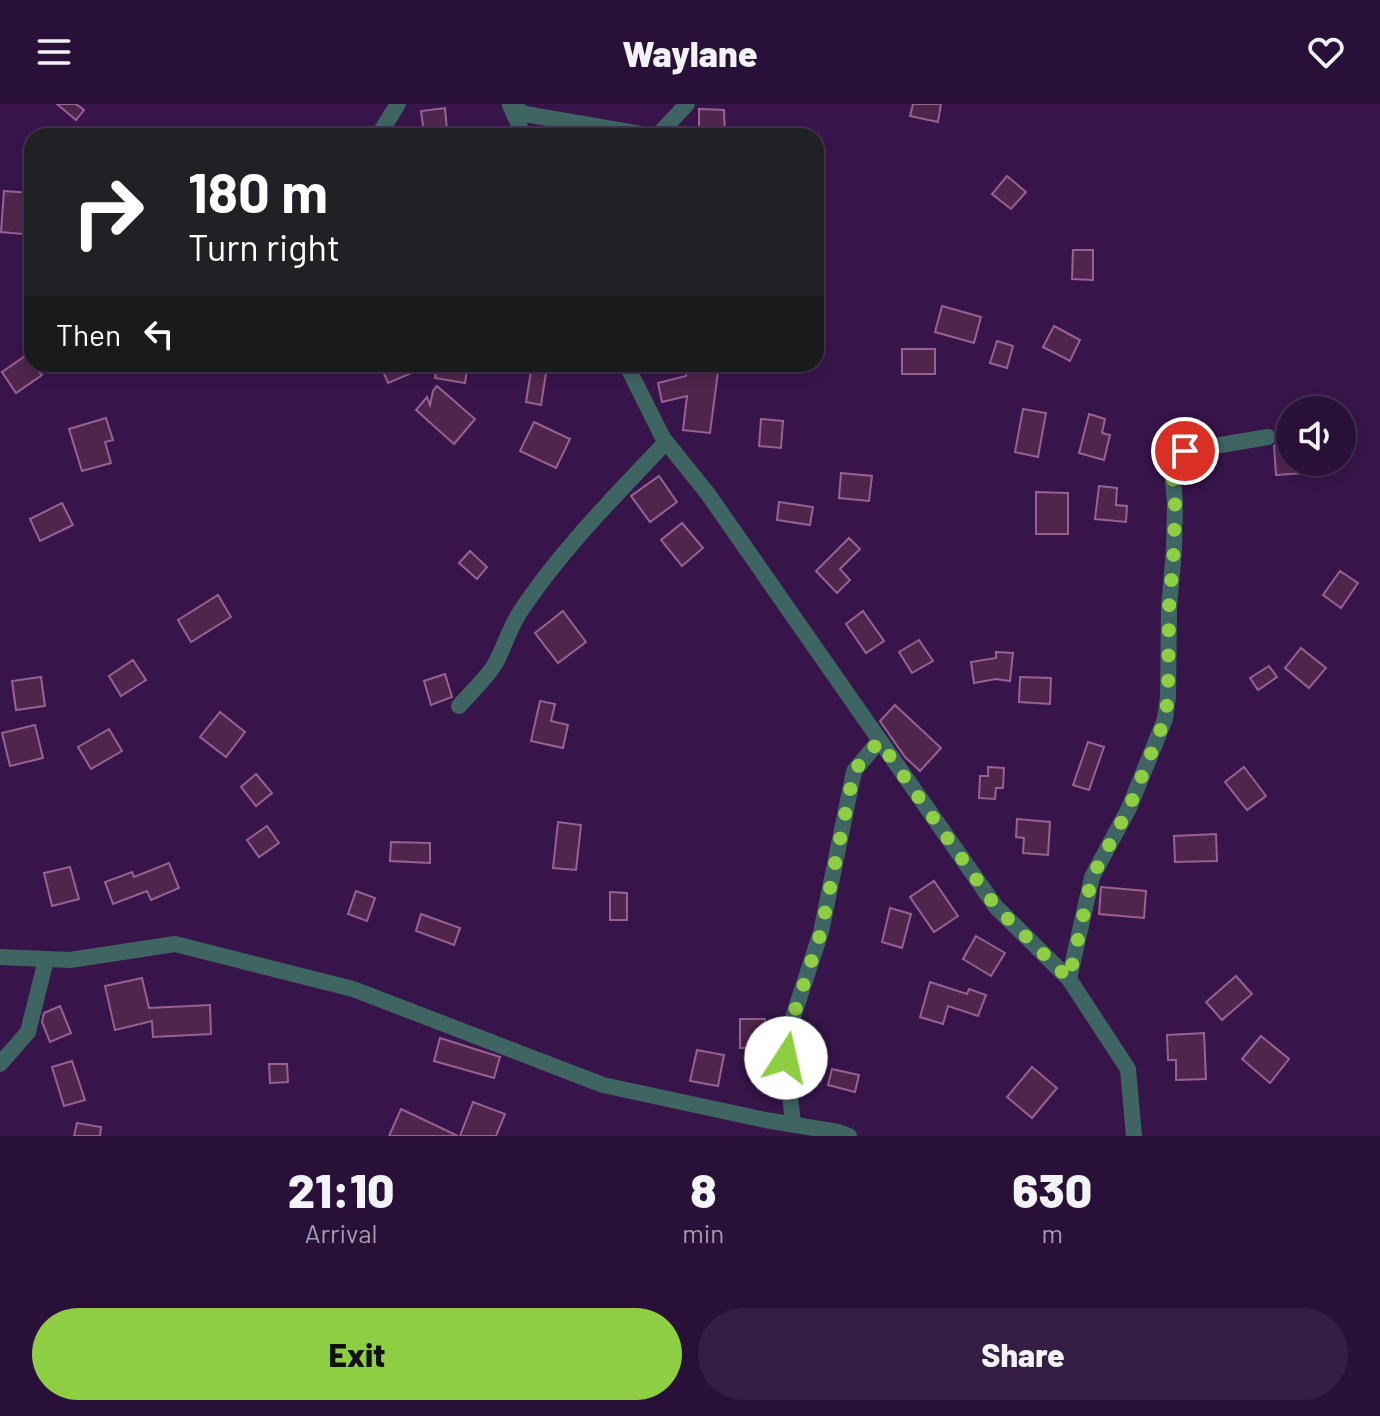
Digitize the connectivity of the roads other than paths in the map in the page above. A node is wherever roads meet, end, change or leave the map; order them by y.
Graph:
1 (398, 104) edge
2 (687, 104) edge
3 (510, 105) edge
4 (383, 128) edge
5 (520, 128) edge
6 (606, 128) edge
7 (665, 128) edge
8 (630, 372) edge
9 (1268, 437) dead end
10 (666, 442) junction
11 (459, 706) dead end
12 (879, 741) junction
13 (0, 957) edge
14 (46, 960) junction
15 (1069, 979) junction
16 (0, 1064) edge
17 (774, 1121) junction
18 (793, 1124) junction
19 (761, 1136) edge
20 (849, 1136) edge
21 (1134, 1136) edge

1 - 4 street
2 - 7 street
3 - 5 street
3 - 6 street
8 - 10 street
9 - 15 street
10 - 11 street
10 - 12 street
12 - 15 street
12 - 18 street
13 - 14 street
14 - 16 street
14 - 17 street
15 - 21 street
17 - 18 street
17 - 19 street
18 - 20 street

